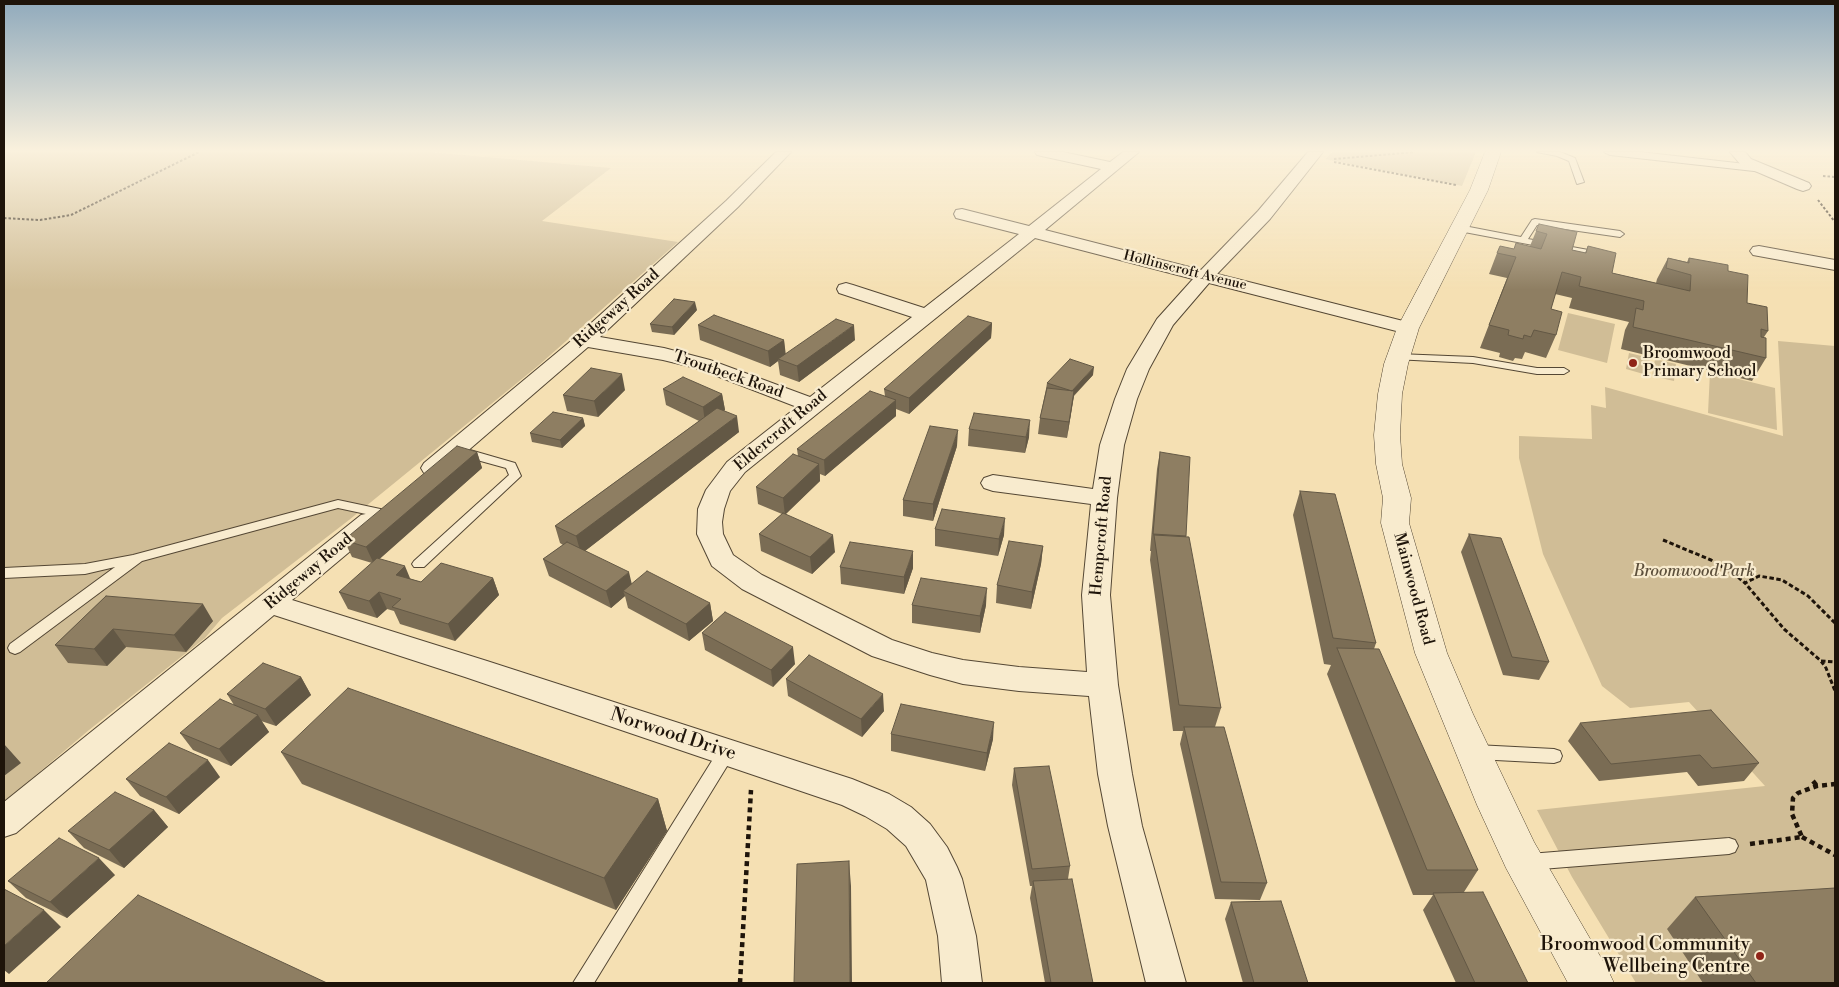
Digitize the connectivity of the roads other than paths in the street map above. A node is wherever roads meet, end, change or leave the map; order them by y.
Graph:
1 (738, 198) edge
2 (1073, 198) edge
3 (1280, 198) edge
4 (1475, 198) edge
5 (959, 214) dead end
6 (1459, 228) junction
7 (1031, 231) junction
8 (1620, 234) dead end
9 (1523, 240) junction
10 (1760, 251) dead end
11 (1591, 253) edge
12 (1835, 265) edge
13 (1205, 276) junction
14 (843, 288) dead end
15 (925, 315) junction
16 (1408, 328) junction
17 (584, 340) junction
18 (1398, 357) junction
19 (1564, 371) dead end
20 (812, 405) junction
21 (456, 449) junction
22 (418, 481) edge
23 (990, 482) dead end
24 (1104, 498) junction
25 (388, 506) joint
26 (137, 558) junction
27 (419, 564) dead end
28 (4, 573) edge
29 (270, 604) junction
30 (15, 648) dead end
31 (1103, 685) junction
32 (1473, 752) junction
33 (1554, 756) dead end
34 (739, 757) junction
35 (4, 822) edge
36 (1729, 846) road end
37 (1524, 862) junction
38 (583, 983) edge
39 (962, 983) edge
40 (1166, 983) edge
41 (1592, 983) edge

1 - 17 street, Ridgeway Road
2 - 7 street, Eldercroft Road
3 - 13 street, Hempcroft Road
4 - 6 street, Mainwood Road
5 - 7 street, Hollinscroft Avenue
6 - 9 lane
6 - 16 street, Mainwood Road
7 - 13 street, Hollinscroft Avenue
7 - 15 street, Eldercroft Road
8 - 9 lane
9 - 11 lane
10 - 12 street
13 - 16 street, Hollinscroft Avenue
13 - 24 street, Hempcroft Road
14 - 15 street
15 - 20 street, Eldercroft Road
16 - 18 street, Mainwood Road
17 - 20 street, Troutbeck Road
17 - 21 street, Ridgeway Road
18 - 19 lane
18 - 32 street, Mainwood Road
20 - 31 street, Eldercroft Road
21 - 22 street, Ridgeway Road
21 - 27 lane
23 - 24 street
24 - 31 street, Hempcroft Road
25 - 26 lane
25 - 29 street, Ridgeway Road
26 - 28 lane
26 - 30 lane
29 - 34 street, Norwood Drive
29 - 35 street, Ridgeway Road
31 - 40 street, Hempcroft Road
32 - 33 lane
32 - 37 street, Mainwood Road
34 - 38 lane
34 - 39 street, Norwood Drive
36 - 37 lane
37 - 41 street, Mainwood Road

